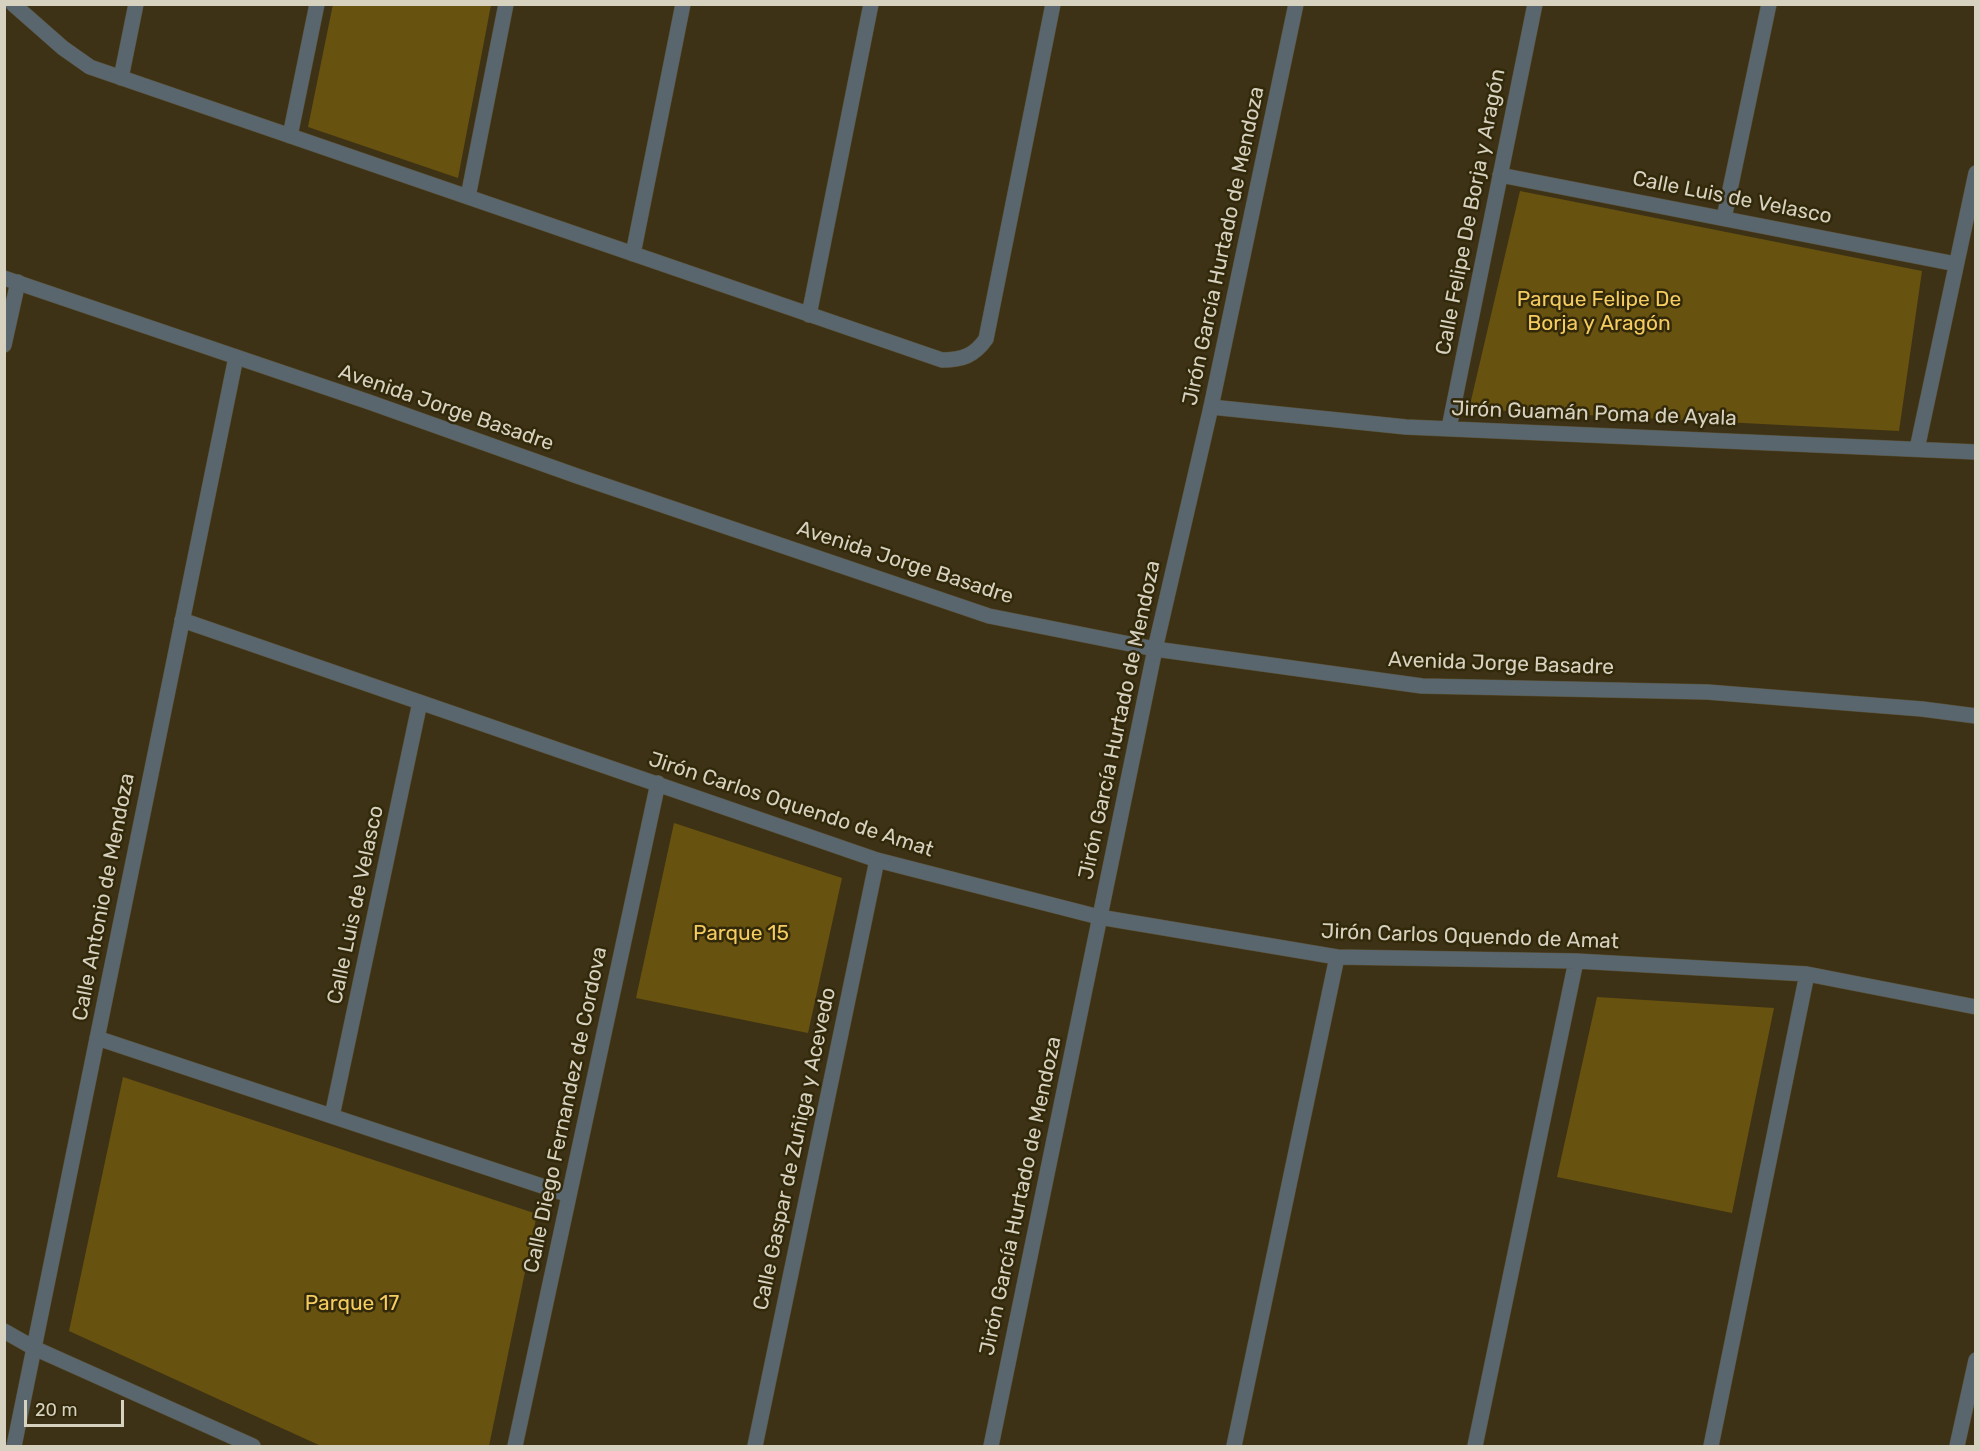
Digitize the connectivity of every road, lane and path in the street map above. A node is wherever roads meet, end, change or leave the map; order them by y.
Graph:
1 (13, 4) edge
2 (136, 4) edge
3 (317, 4) edge
4 (506, 4) edge
5 (683, 4) edge
6 (872, 4) edge
7 (1053, 4) edge
8 (1296, 4) edge
9 (1535, 4) edge
10 (1769, 4) edge
11 (121, 78) junction
12 (290, 136) junction
13 (1976, 173) edge
14 (1500, 175) junction
15 (468, 197) junction
16 (1724, 218) junction
17 (633, 254) junction
18 (1956, 264) junction
19 (11, 280) edge
20 (809, 315) junction
21 (4, 345) edge
22 (236, 357) junction
23 (1211, 407) junction
24 (1449, 428) junction
25 (1917, 449) junction
26 (1976, 452) edge
27 (182, 620) junction
28 (1155, 649) junction
29 (420, 702) junction
30 (1976, 716) edge
31 (658, 783) junction
32 (877, 860) junction
33 (1099, 917) junction
34 (1337, 957) junction
35 (1576, 961) junction
36 (1807, 974) junction
37 (1976, 1007) edge
38 (97, 1038) junction
39 (332, 1116) junction
40 (569, 1195) junction
41 (4, 1331) edge
42 (34, 1348) junction
43 (1976, 1360) edge
44 (14, 1446) edge
45 (254, 1446) edge
46 (514, 1446) edge
47 (755, 1446) edge
48 (991, 1446) edge
49 (1234, 1446) edge
50 (1475, 1446) edge
51 (1711, 1446) edge
52 (1957, 1446) edge

1 - 11 street
2 - 11 street
3 - 12 street
4 - 15 street
5 - 17 street
6 - 20 street
7 - 20 street
8 - 23 street, Jirón García Hurtado de Mendoza
9 - 14 street, Calle Felipe De Borja y Aragón
10 - 16 street
11 - 12 street
12 - 15 street
13 - 18 street
14 - 16 street, Calle Luis de Velasco
14 - 24 street, Calle Felipe De Borja y Aragón
15 - 17 street
16 - 18 street, Calle Luis de Velasco
17 - 20 street
18 - 25 street
19 - 21 street
19 - 22 street, Avenida Jorge Basadre
22 - 27 street, Calle Antonio de Mendoza
22 - 28 street, Avenida Jorge Basadre
23 - 24 street, Jirón Guamán Poma de Ayala
23 - 28 street, Jirón García Hurtado de Mendoza
24 - 25 street, Jirón Guamán Poma de Ayala
25 - 26 street, Jirón Guamán Poma de Ayala
27 - 29 street, Jirón Carlos Oquendo de Amat
27 - 38 street, Calle Antonio de Mendoza
28 - 30 street, Avenida Jorge Basadre
28 - 33 street, Jirón García Hurtado de Mendoza
29 - 31 street, Jirón Carlos Oquendo de Amat
29 - 39 street, Calle Luis de Velasco
31 - 32 street, Jirón Carlos Oquendo de Amat
31 - 40 street, Calle Diego Fernandez de Cordova
32 - 33 street, Jirón Carlos Oquendo de Amat
32 - 47 street, Calle Gaspar de Zuñiga y Acevedo
33 - 34 street, Jirón Carlos Oquendo de Amat
33 - 48 street, Jirón García Hurtado de Mendoza
34 - 35 street, Jirón Carlos Oquendo de Amat
34 - 49 street
35 - 36 street, Jirón Carlos Oquendo de Amat
35 - 50 street
36 - 37 street, Jirón Carlos Oquendo de Amat
36 - 51 street
38 - 39 street
38 - 42 street, Calle Antonio de Mendoza
39 - 40 street
40 - 46 street, Calle Diego Fernandez de Cordova
41 - 42 street
42 - 44 street, Calle Antonio de Mendoza
42 - 45 street
43 - 52 street

